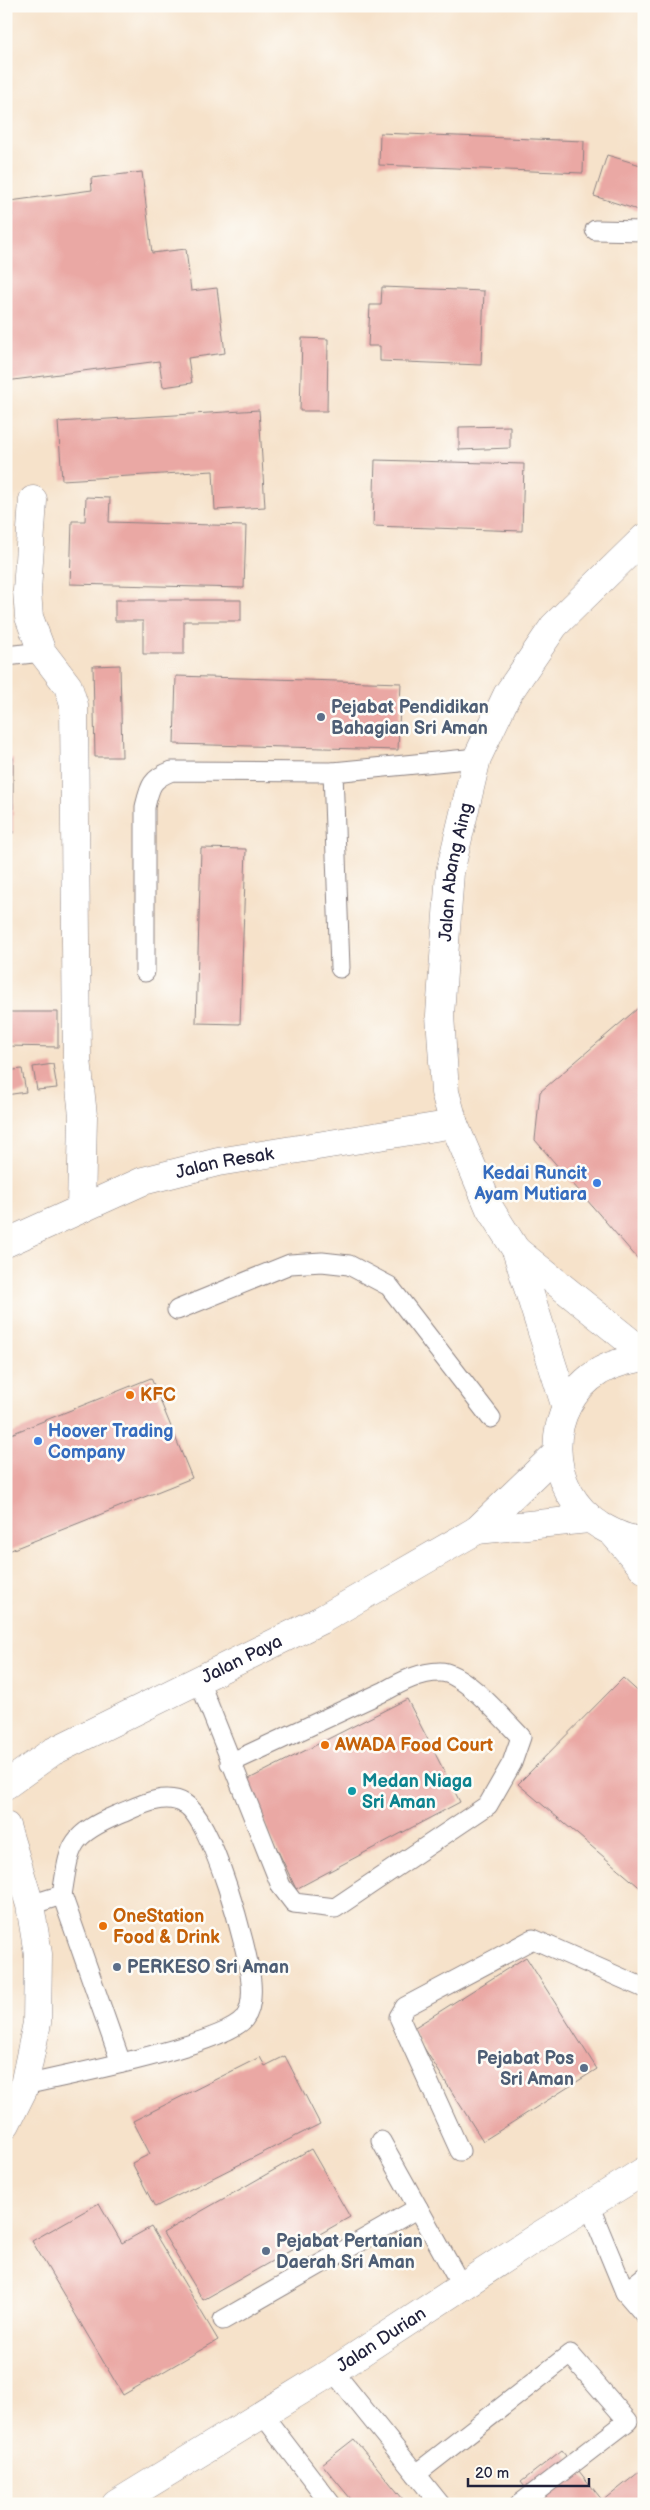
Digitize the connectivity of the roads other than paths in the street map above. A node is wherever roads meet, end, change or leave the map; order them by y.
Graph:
1 (595, 230) dead end
2 (644, 231) edge
3 (33, 500) dead end
4 (644, 538) edge
5 (42, 652) junction
6 (6, 656) edge
7 (477, 758) junction
8 (333, 772) junction
9 (340, 968) dead end
10 (145, 972) dead end
11 (454, 1124) junction
12 (81, 1209) junction
13 (6, 1243) edge
14 (516, 1250) junction
15 (177, 1310) dead end
16 (644, 1353) edge
17 (644, 1357) edge
18 (566, 1408) junction
19 (491, 1418) dead end
20 (557, 1453) junction
21 (589, 1519) junction
22 (477, 1530) junction
23 (614, 1533) junction
24 (644, 1540) edge
25 (644, 1569) edge
26 (198, 1680) junction
27 (230, 1763) junction
28 (6, 1785) edge
29 (6, 1826) edge
30 (62, 1895) junction
31 (30, 1905) junction
32 (644, 1988) edge
33 (121, 2063) junction
34 (24, 2086) junction
35 (6, 2124) edge
36 (381, 2141) dead end
37 (460, 2151) dead end
38 (644, 2171) edge
39 (588, 2205) junction
40 (418, 2208) junction
41 (644, 2277) edge
42 (462, 2287) junction
43 (625, 2292) junction
44 (644, 2314) edge
45 (224, 2320) dead end
46 (333, 2371) junction
47 (263, 2415) junction
48 (416, 2474) junction
49 (116, 2504) edge
50 (331, 2504) edge
51 (440, 2504) edge
52 (520, 2504) edge

1 - 2 lane
3 - 5 street
4 - 7 street, Jalan Abang Aing
5 - 6 lane
5 - 12 street
7 - 8 lane
7 - 11 street, Jalan Abang Aing
8 - 9 lane
8 - 10 lane
11 - 12 street, Jalan Resak
11 - 14 street, Jalan Abang Aing
12 - 13 street, Jalan Resak
14 - 16 street
14 - 18 street
15 - 19 lane
17 - 18 street
18 - 20 street
20 - 21 street
20 - 22 street
21 - 22 street
21 - 23 street
22 - 26 street, Jalan Paya
23 - 24 street
23 - 25 street
26 - 27 lane
26 - 28 street, Jalan Paya
27 - 27 lane
29 - 31 street
30 - 31 lane
30 - 33 lane
30 - 33 lane
31 - 34 street
32 - 37 lane
33 - 34 lane
34 - 35 street
36 - 40 lane
38 - 39 street, Jalan Durian
39 - 42 street, Jalan Durian
39 - 43 lane
40 - 42 lane
40 - 45 lane
41 - 43 lane
42 - 46 street, Jalan Durian
43 - 44 lane
46 - 47 street, Jalan Durian
46 - 48 lane
47 - 49 street, Jalan Durian
47 - 50 lane
48 - 51 lane
48 - 52 lane

